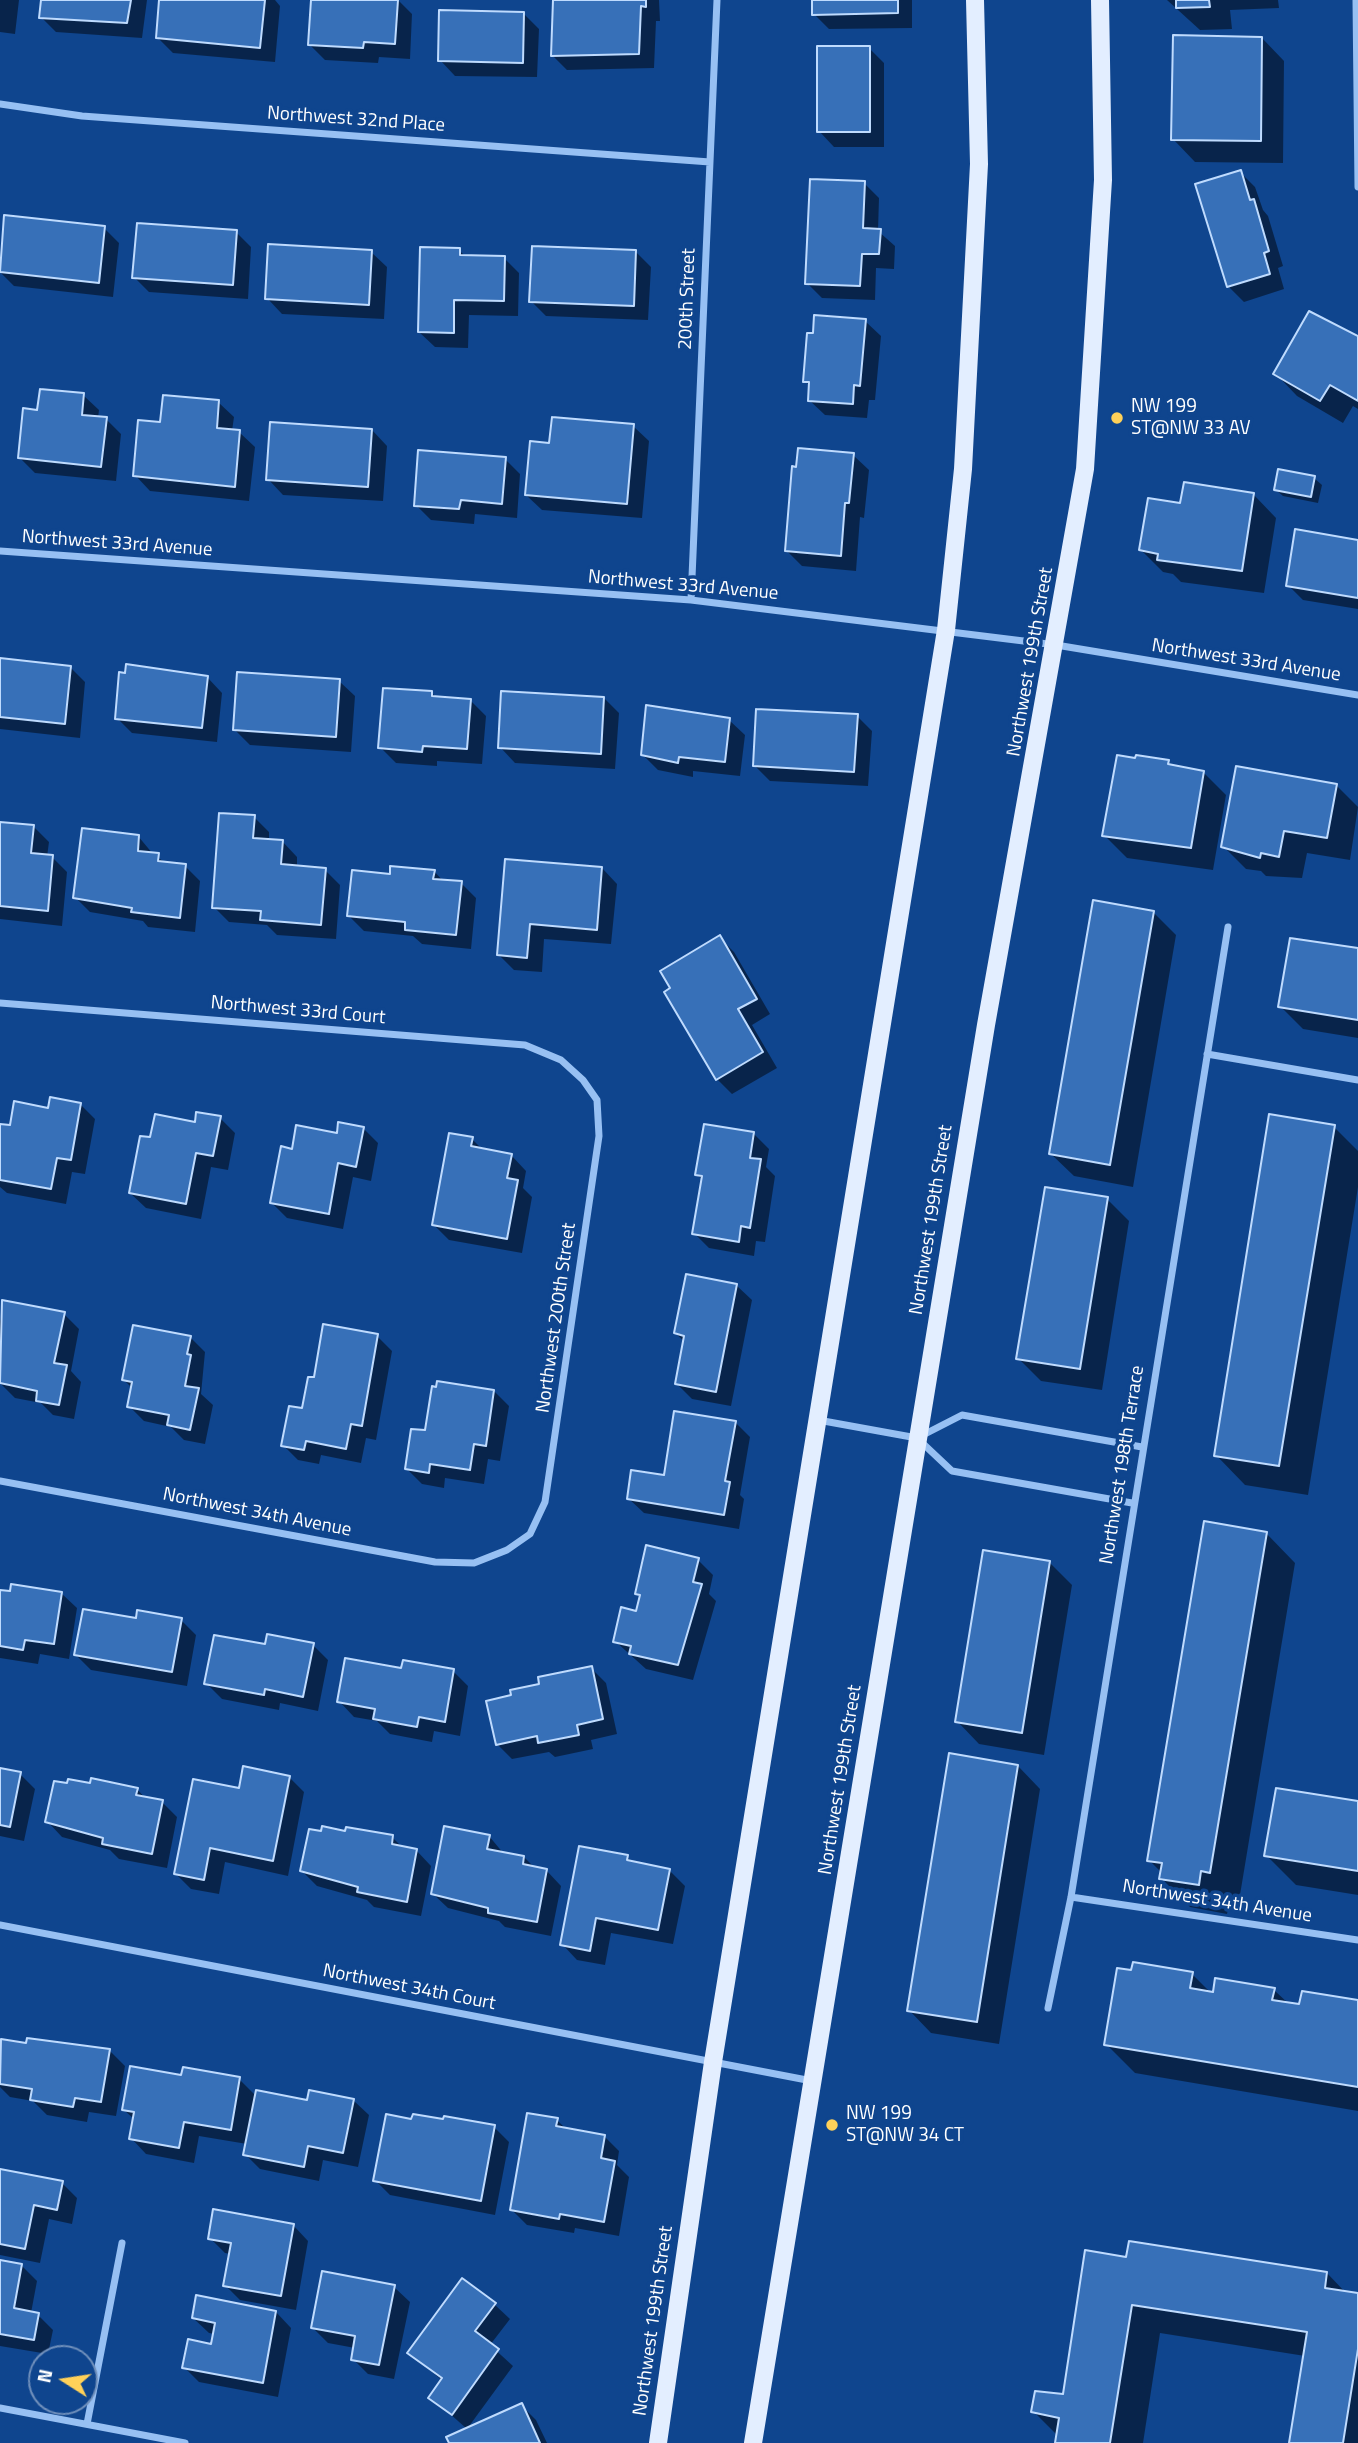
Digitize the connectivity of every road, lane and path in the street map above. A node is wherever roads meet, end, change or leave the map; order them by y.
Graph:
1 (717, 0) edge
2 (975, 0) edge
3 (1100, 0) edge
4 (1356, 0) edge
5 (0, 104) edge
6 (710, 162) junction
7 (1358, 187) edge
8 (0, 551) edge
9 (691, 600) junction
10 (946, 630) junction
11 (1056, 645) junction
12 (1358, 695) edge
13 (1228, 928) dead end
14 (0, 1003) edge
15 (1207, 1054) junction
16 (583, 1080) joint
17 (1358, 1080) edge
18 (816, 1420) junction
19 (917, 1438) junction
20 (1142, 1447) junction
21 (0, 1481) edge
22 (1132, 1503) junction
23 (507, 1550) joint
24 (1071, 1897) junction
25 (0, 1925) edge
26 (1358, 1940) edge
27 (1048, 2008) dead end
28 (713, 2062) junction
29 (813, 2081) junction
30 (122, 2243) dead end
31 (0, 2408) edge
32 (86, 2424) junction
33 (185, 2443) edge
34 (658, 2443) edge
35 (753, 2443) edge

1 - 6 street, 200th Street
2 - 10 main road, Northwest 199th Street
3 - 11 main road, Northwest 199th Street
4 - 7 street
5 - 6 street, Northwest 32nd Place
6 - 9 street, 200th Street
8 - 9 street, Northwest 33rd Avenue
9 - 10 street, Northwest 33rd Avenue
10 - 11 street, Northwest 33rd Avenue
10 - 18 main road, Northwest 199th Street
11 - 12 street, Northwest 33rd Avenue
11 - 19 main road, Northwest 199th Street
13 - 15 street, Northwest 198th Terrace
14 - 16 street, Northwest 33rd Court
15 - 17 street
15 - 20 street, Northwest 198th Terrace
16 - 23 street, Northwest 200th Street
18 - 19 street
18 - 28 main road, Northwest 199th Street
19 - 20 street
19 - 22 street
19 - 29 main road, Northwest 199th Street
20 - 22 street, Northwest 198th Terrace
21 - 23 street, Northwest 34th Avenue
22 - 24 street, Northwest 198th Terrace
24 - 26 street, Northwest 34th Avenue
24 - 27 street, Northwest 198th Terrace
25 - 28 street, Northwest 34th Court
28 - 29 street, Northwest 34th Court
28 - 34 main road, Northwest 199th Street
29 - 35 main road, Northwest 199th Street
30 - 32 street
31 - 32 street
32 - 33 street

